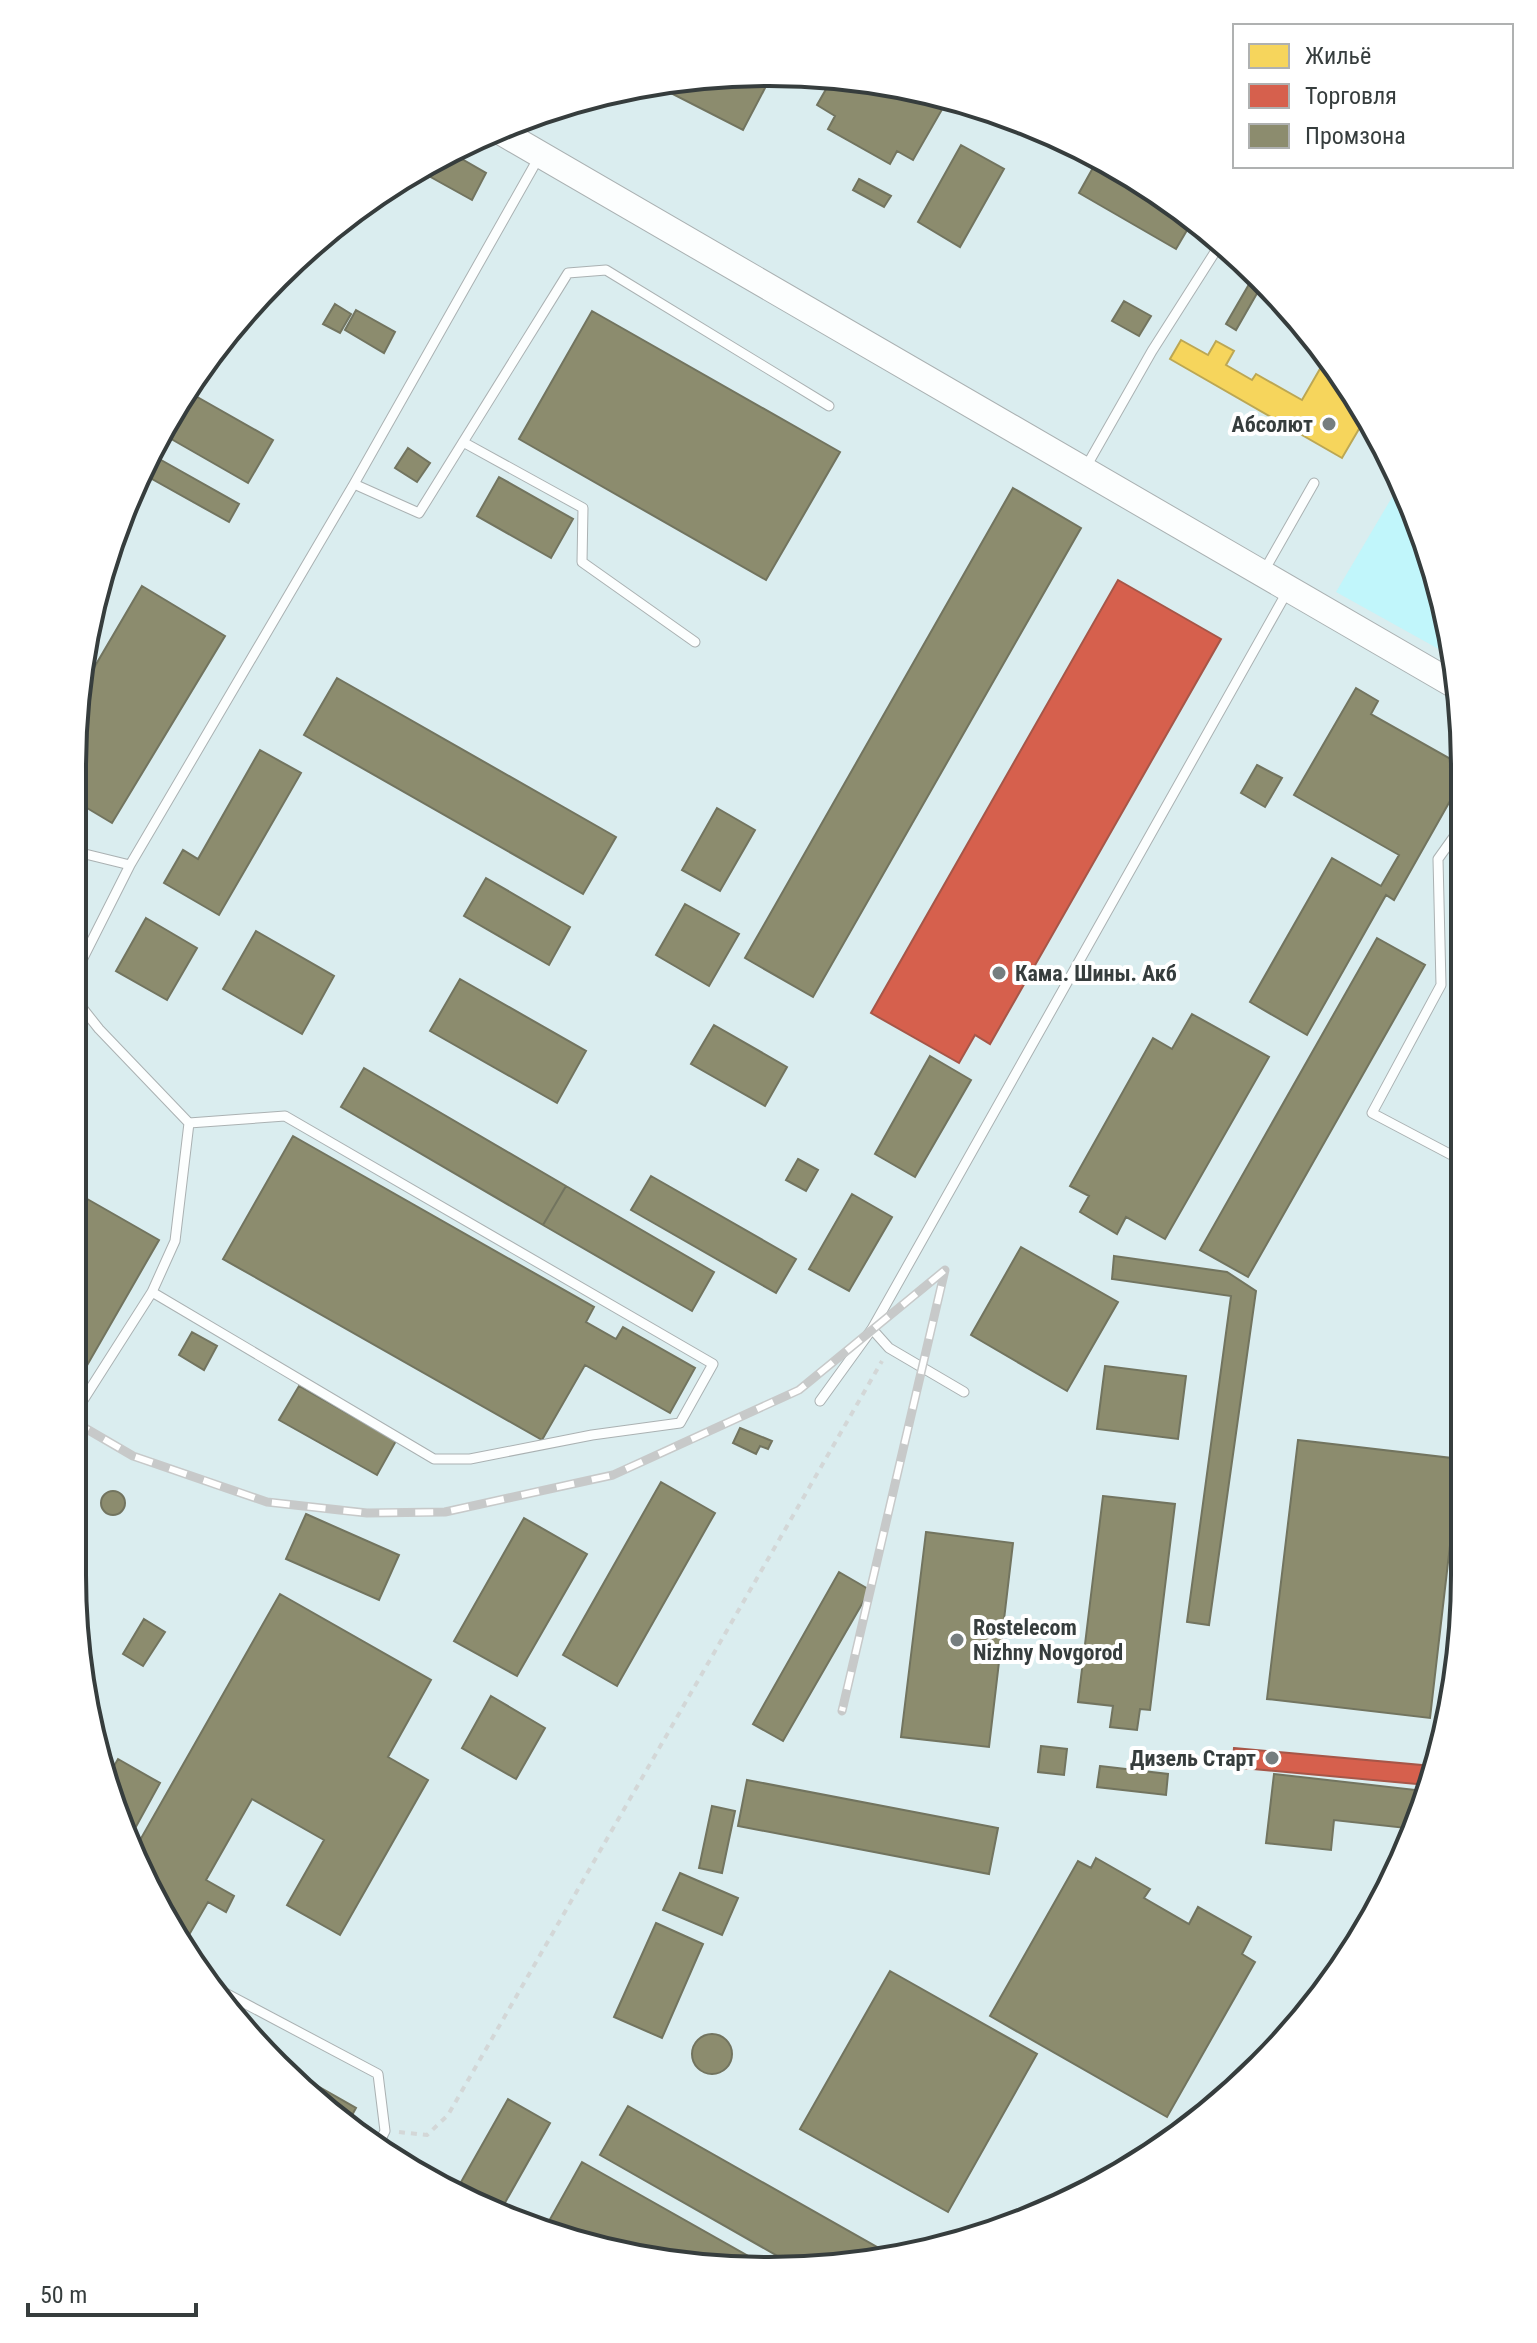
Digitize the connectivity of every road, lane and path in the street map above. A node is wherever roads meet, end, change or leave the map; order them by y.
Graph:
1 (510, 137) edge
2 (541, 154) junction
3 (1215, 252) edge
4 (829, 406) dead end
5 (463, 442) junction
6 (1085, 470) junction
7 (1314, 483) dead end
8 (354, 484) junction
9 (1262, 574) junction
10 (1288, 589) junction
11 (695, 642) dead end
12 (1445, 680) edge
13 (1451, 841) edge
14 (86, 854) edge
15 (130, 865) junction
16 (86, 952) edge
17 (86, 1013) edge
18 (189, 1123) junction
19 (1451, 1155) edge
20 (152, 1292) junction
21 (872, 1329) junction
22 (889, 1348) junction
23 (964, 1392) dead end
24 (86, 1396) edge
25 (820, 1401) dead end
26 (232, 1997) edge
27 (385, 2131) junction
28 (382, 2137) edge

1 - 2 street
2 - 6 street
2 - 8 lane
3 - 6 lane
4 - 5 lane
5 - 8 lane
5 - 11 lane
6 - 9 street
7 - 9 lane
8 - 15 lane
9 - 10 street
10 - 12 street
10 - 21 lane
13 - 19 lane
14 - 15 lane
15 - 16 lane
17 - 18 lane
18 - 20 lane
18 - 20 lane
20 - 24 lane
21 - 22 lane
21 - 25 lane
22 - 23 lane
22 - 27 path
26 - 27 lane
27 - 28 lane

